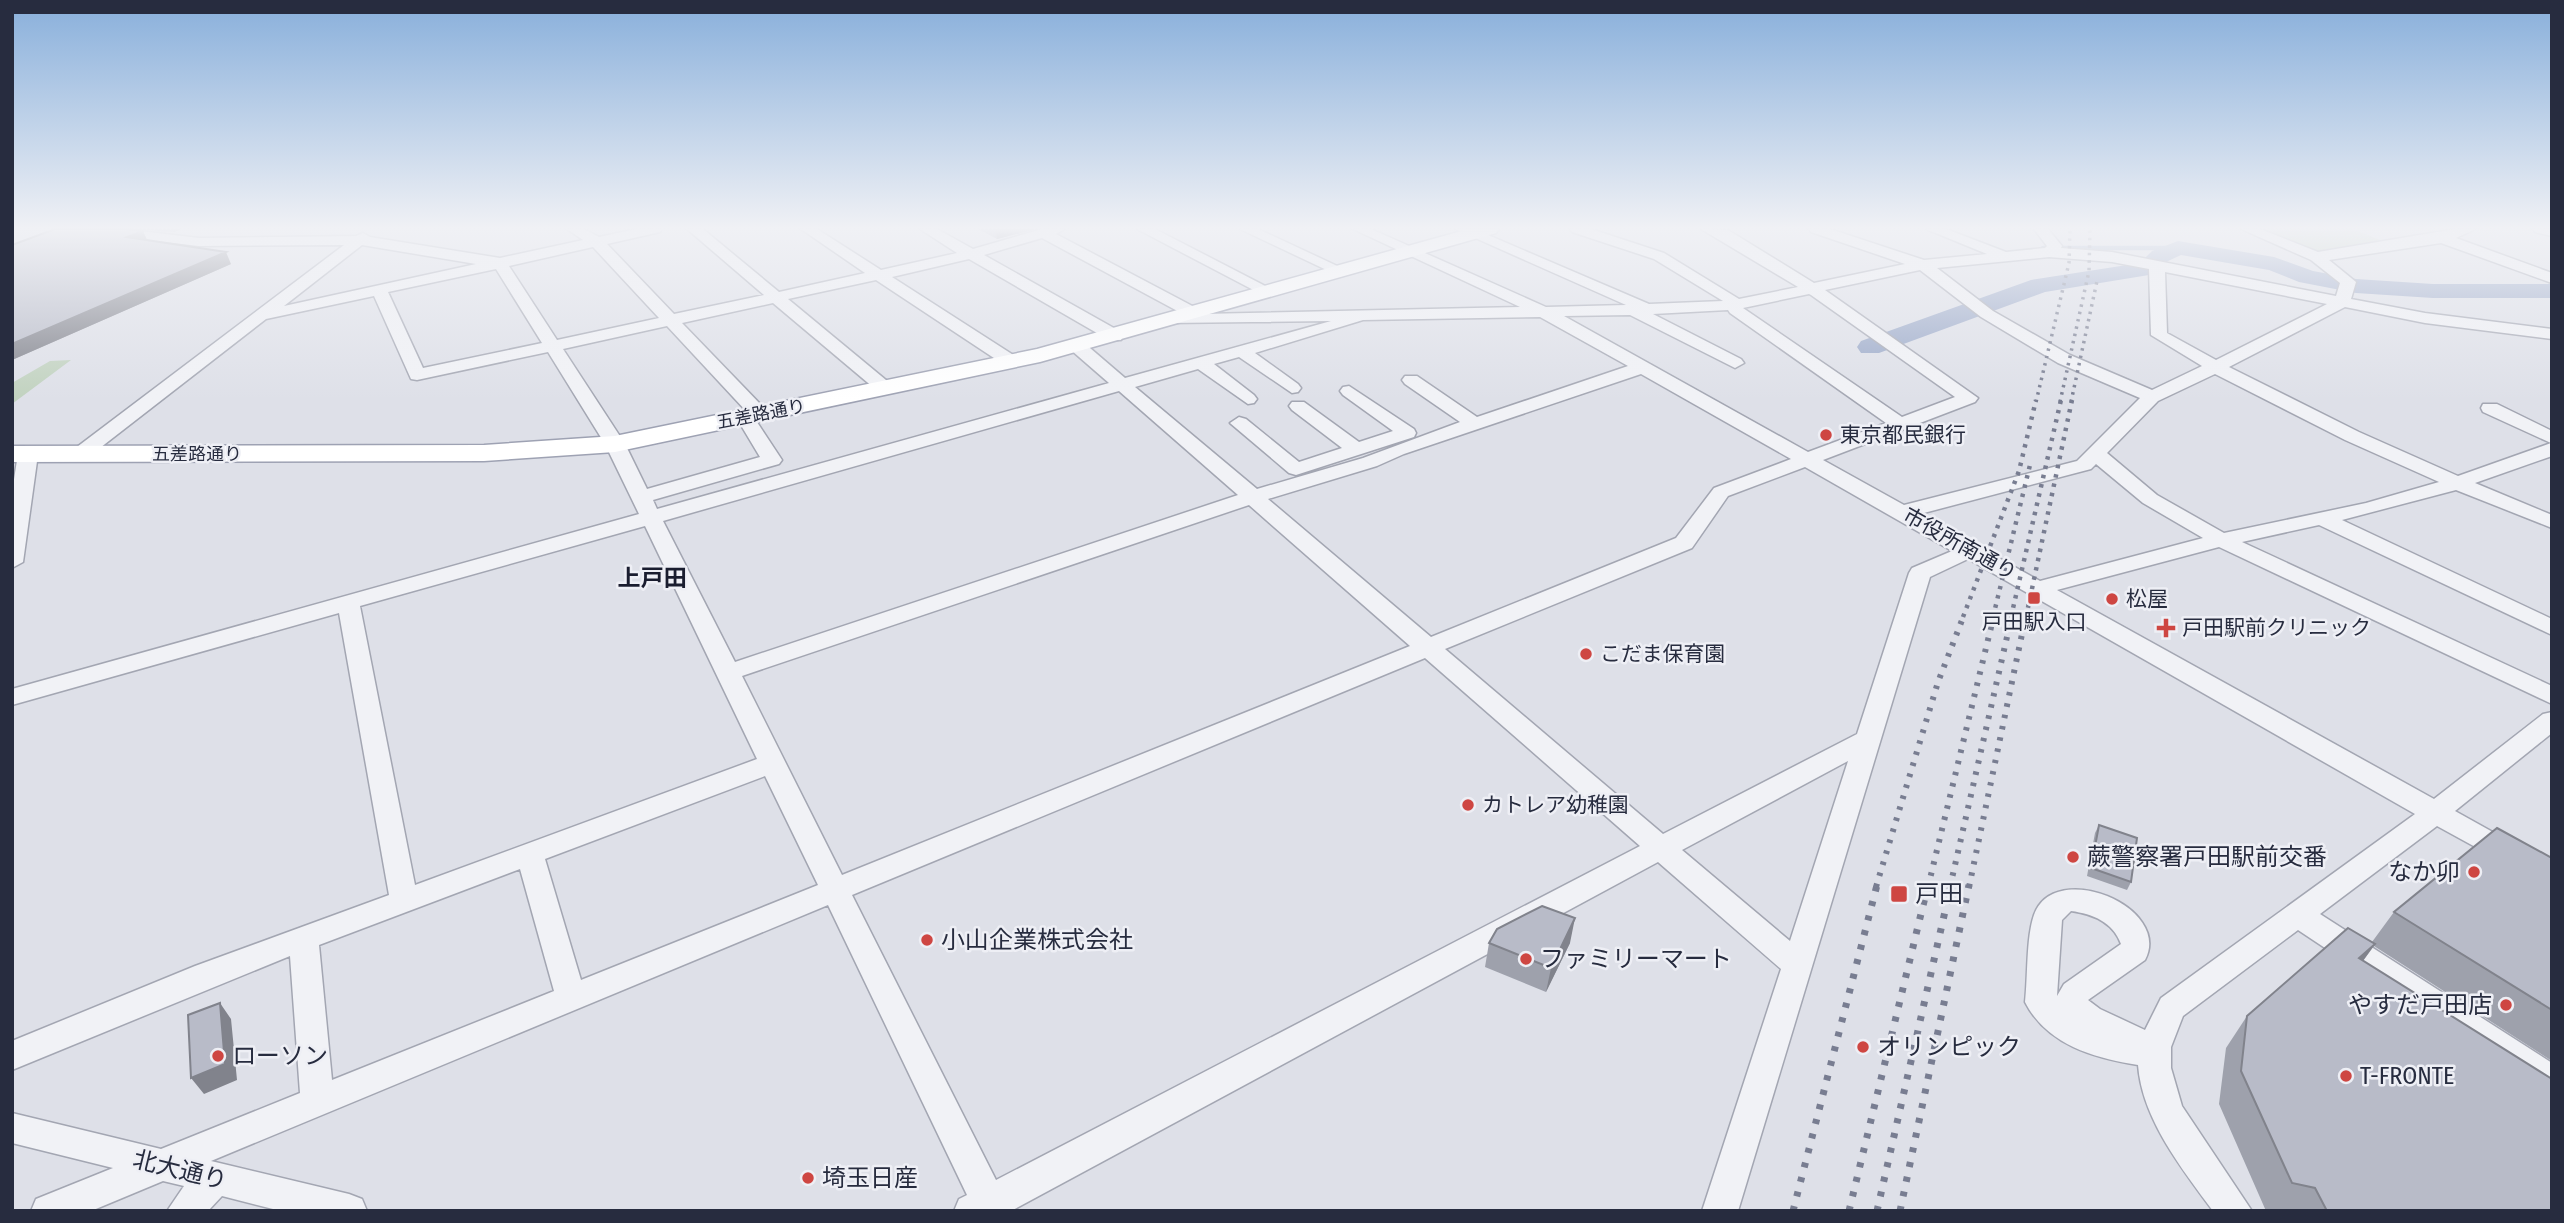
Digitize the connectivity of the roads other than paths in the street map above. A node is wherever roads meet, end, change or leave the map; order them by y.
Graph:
1 (299, 286) edge
2 (397, 286) edge
3 (514, 286) edge
4 (639, 286) edge
5 (764, 286) edge
6 (828, 286) edge
7 (896, 286) edge
8 (1027, 286) edge
9 (1137, 286) edge
10 (1257, 286) edge
11 (1289, 286) edge
12 (1487, 286) edge
13 (1592, 286) edge
14 (1710, 286) edge
15 (1807, 286) edge
16 (1830, 286) edge
17 (1950, 286) edge
18 (2153, 286) edge
19 (2314, 286) edge
20 (2341, 286) edge
21 (379, 290) junction
22 (1813, 290) junction
23 (2344, 290) junction
24 (1269, 292) junction
25 (777, 297) junction
26 (1733, 305) junction
27 (1642, 310) junction
28 (1544, 312) junction
29 (260, 316) junction
30 (1184, 316) junction
31 (1359, 316) junction
32 (671, 320) junction
33 (2552, 334) edge
34 (1115, 336) junction
35 (552, 346) junction
36 (1077, 346) junction
37 (1241, 351) junction
38 (1012, 362) junction
39 (1201, 363) junction
40 (1735, 363) dead end
41 (1643, 368) junction
42 (2214, 368) junction
43 (1411, 380) dead end
44 (1123, 384) junction
45 (886, 388) junction
46 (1349, 391) dead end
47 (1295, 397) joint
48 (2152, 397) junction
49 (1248, 399) dead end
50 (2490, 408) dead end
51 (752, 415) junction
52 (1469, 419) junction
53 (1239, 423) dead end
54 (1898, 424) junction
55 (1407, 433) junction
56 (2552, 438) edge
57 (615, 444) junction
58 (1356, 449) junction
59 (2552, 449) edge
60 (2095, 453) junction
61 (20, 454) edge
62 (80, 454) junction
63 (1805, 458) junction
64 (2455, 484) junction
65 (1256, 496) junction
66 (645, 508) junction
67 (1902, 512) junction
68 (2319, 517) junction
69 (2552, 522) edge
70 (2221, 540) junction
71 (1971, 550) junction
72 (12, 562) edge
73 (2038, 588) junction
74 (348, 602) junction
75 (2552, 628) edge
76 (1429, 646) junction
77 (726, 673) junction
78 (2552, 696) edge
79 (12, 697) edge
80 (2552, 720) edge
81 (1870, 738) junction
82 (770, 764) junction
83 (2435, 813) junction
84 (1658, 847) junction
85 (529, 853) junction
86 (2552, 878) edge
87 (834, 890) junction
88 (404, 900) junction
89 (2299, 915) junction
90 (303, 938) junction
91 (1798, 966) junction
92 (571, 997) junction
93 (2155, 1054) junction
94 (12, 1056) edge
95 (2552, 1081) edge
96 (317, 1100) junction
97 (12, 1128) edge
98 (159, 1164) junction
99 (215, 1178) junction
100 (984, 1208) edge
101 (49, 1211) edge
102 (185, 1211) edge
103 (349, 1211) edge
104 (1720, 1211) edge
105 (2234, 1211) edge

1 - 29 street
2 - 21 street
3 - 35 street
4 - 32 street
5 - 25 street
6 - 25 street
7 - 38 street
8 - 34 street
9 - 30 street
10 - 24 street
11 - 24 main road, 五差路通り
12 - 28 street, 市役所南通り
13 - 27 street
14 - 26 street
15 - 22 street
16 - 22 street
17 - 48 street
18 - 42 street
19 - 23 street
20 - 23 street
21 - 29 street
21 - 35 street
22 - 26 street
22 - 54 street
23 - 33 street
23 - 42 street
24 - 30 main road, 五差路通り
25 - 32 street
25 - 45 street
26 - 27 street
26 - 54 street
27 - 28 street
27 - 40 street
28 - 31 street
28 - 41 street, 市役所南通り
29 - 62 street
30 - 31 street
30 - 34 main road, 五差路通り
31 - 37 street
32 - 35 street
32 - 51 street
34 - 36 main road, 五差路通り
35 - 57 street
36 - 38 main road, 五差路通り
36 - 44 street
37 - 39 street
37 - 47 street
38 - 45 main road, 五差路通り
39 - 44 street
39 - 49 street
41 - 52 street
41 - 63 street, 市役所南通り
42 - 48 street
42 - 64 street
43 - 52 street
44 - 65 street
44 - 66 street
45 - 51 main road, 五差路通り
46 - 55 street
47 - 58 street
48 - 60 street
50 - 56 street
51 - 57 main road, 五差路通り
51 - 66 street
52 - 55 street
52 - 65 street
53 - 58 street
54 - 63 street
55 - 58 street
57 - 62 main road, 五差路通り
57 - 66 street
59 - 64 street
60 - 67 street
60 - 70 street
61 - 62 main road, 五差路通り
61 - 72 street
63 - 67 street, 市役所南通り
63 - 76 street
64 - 68 street
64 - 69 street
65 - 76 street
65 - 77 street
66 - 74 street
66 - 77 street
67 - 71 street, 市役所南通り
68 - 70 street
68 - 75 street
70 - 73 street
70 - 78 street
71 - 73 street, 市役所南通り
71 - 81 street
73 - 83 street, 市役所南通り
74 - 79 street
74 - 88 street
76 - 84 street
76 - 87 street
77 - 82 street
80 - 83 street
81 - 84 street
81 - 91 street
82 - 85 street
82 - 87 street
83 - 86 street, 市役所南通り
83 - 89 street
84 - 91 street
84 - 100 street
85 - 88 street
85 - 92 street
87 - 92 street
87 - 100 street
88 - 90 street
89 - 93 street
89 - 95 street
90 - 94 street
90 - 96 street
91 - 104 street
92 - 96 street
93 - 93 street
93 - 105 street
96 - 98 street
97 - 98 street, 北大通り
98 - 99 street, 北大通り
98 - 101 street
99 - 102 street
99 - 103 street, 北大通り

